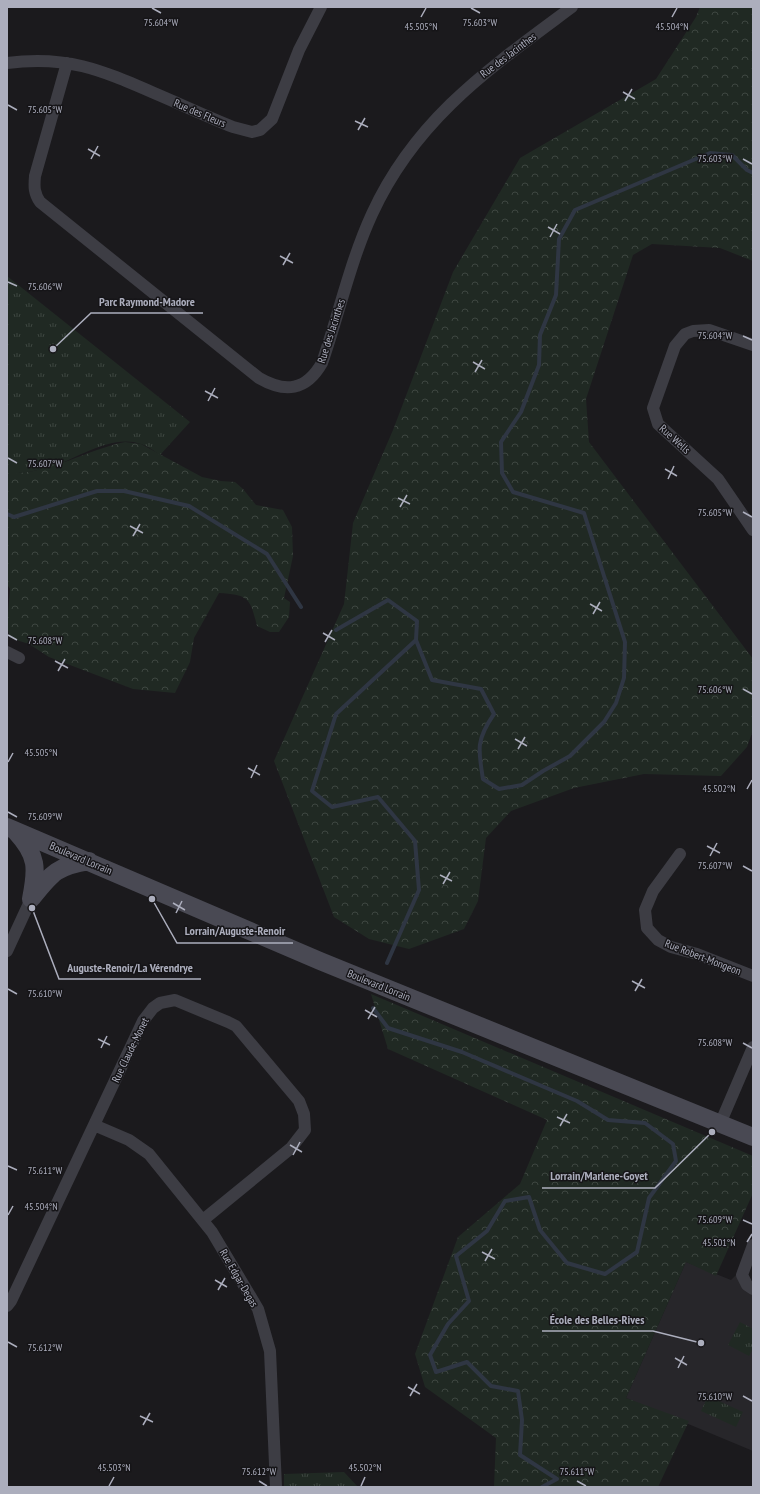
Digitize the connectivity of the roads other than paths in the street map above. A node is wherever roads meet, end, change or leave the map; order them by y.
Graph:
1 (321, 7) edge
2 (572, 7) edge
3 (7, 63) edge
4 (67, 63) junction
5 (753, 345) edge
6 (753, 530) edge
7 (7, 652) edge
8 (19, 658) dead end
9 (10, 829) edge
10 (680, 854) dead end
11 (89, 861) junction
12 (31, 899) junction
13 (7, 951) edge
14 (753, 976) edge
15 (753, 1047) edge
16 (720, 1124) junction
17 (94, 1125) junction
18 (753, 1137) edge
19 (203, 1220) junction
20 (753, 1245) edge
21 (753, 1289) edge
22 (7, 1306) edge
23 (276, 1487) edge

1 - 4 street, Rue des Fleurs
2 - 4 street, Rue des Jacinthes
3 - 4 street, Rue des Fleurs
5 - 6 street, Rue Wells
7 - 8 street
9 - 11 main road, Boulevard Lorrain
9 - 12 main road
10 - 14 street, Rue Robert-Mongeon
11 - 12 main road
11 - 16 main road, Boulevard Lorrain
12 - 13 street
15 - 16 street
16 - 18 main road, Boulevard Lorrain
17 - 19 street, Rue Edgar-Degas
17 - 19 street, Rue Claude-Monet
17 - 22 street, Rue Claude-Monet
19 - 23 street, Rue Edgar-Degas
20 - 21 street

